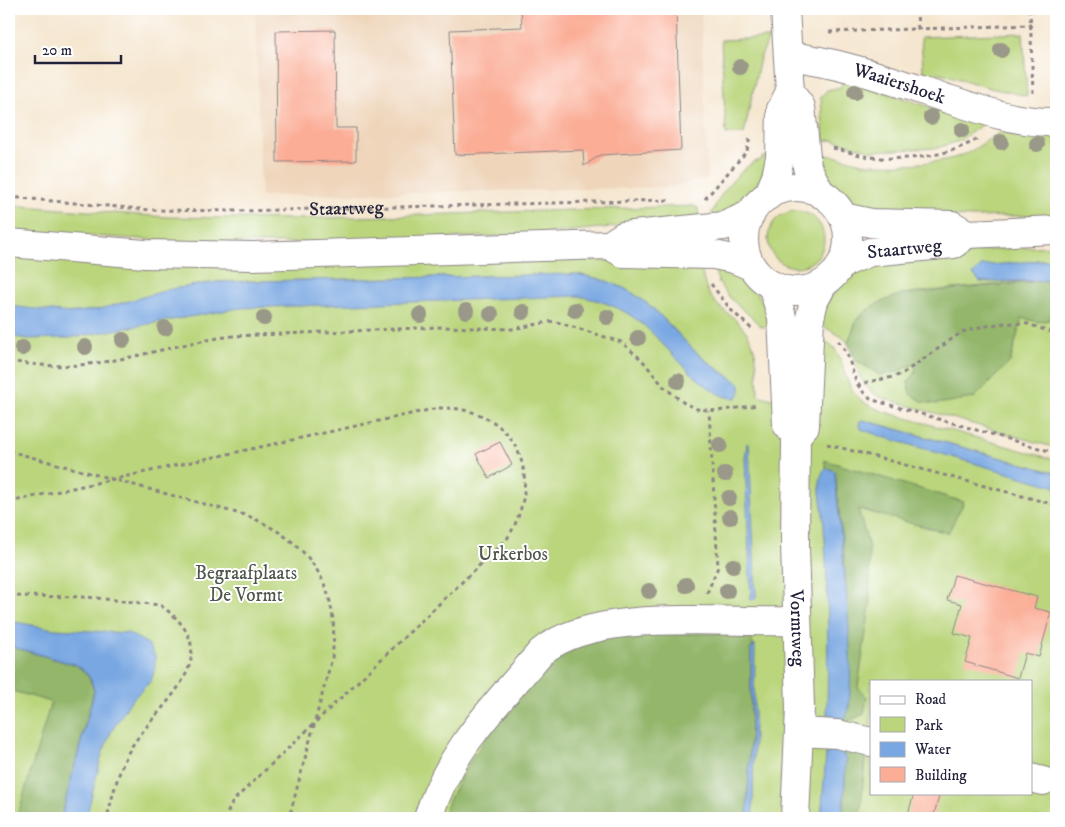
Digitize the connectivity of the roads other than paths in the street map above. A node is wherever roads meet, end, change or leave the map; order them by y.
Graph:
1 (785, 9) edge
2 (788, 56) junction
3 (785, 100) junction
4 (1046, 121) edge
5 (820, 194) junction
6 (759, 205) junction
7 (843, 217) junction
8 (1056, 230) edge
9 (967, 234) junction
10 (9, 243) edge
11 (609, 245) junction
12 (841, 264) junction
13 (751, 266) junction
14 (822, 284) junction
15 (772, 285) junction
16 (796, 436) junction
17 (797, 621) junction
18 (800, 732) junction
19 (870, 742) edge
20 (428, 818) edge
21 (795, 818) edge

1 - 2 main road
2 - 3 main road
2 - 4 main road, Waaiershoek
3 - 5 main road
3 - 6 main road
5 - 6 main road
5 - 7 main road
6 - 11 main road
6 - 13 main road
7 - 9 main road, Staartweg
7 - 12 main road
8 - 9 main road, Staartweg
9 - 12 main road, Staartweg
10 - 11 main road
11 - 13 main road
12 - 14 main road
13 - 15 main road
14 - 15 main road
14 - 16 main road, Vormtweg
15 - 16 main road, Vormtweg
16 - 17 main road, Vormtweg
17 - 18 main road, Vormtweg
17 - 20 main road
18 - 19 main road
18 - 21 main road, Vormtweg

